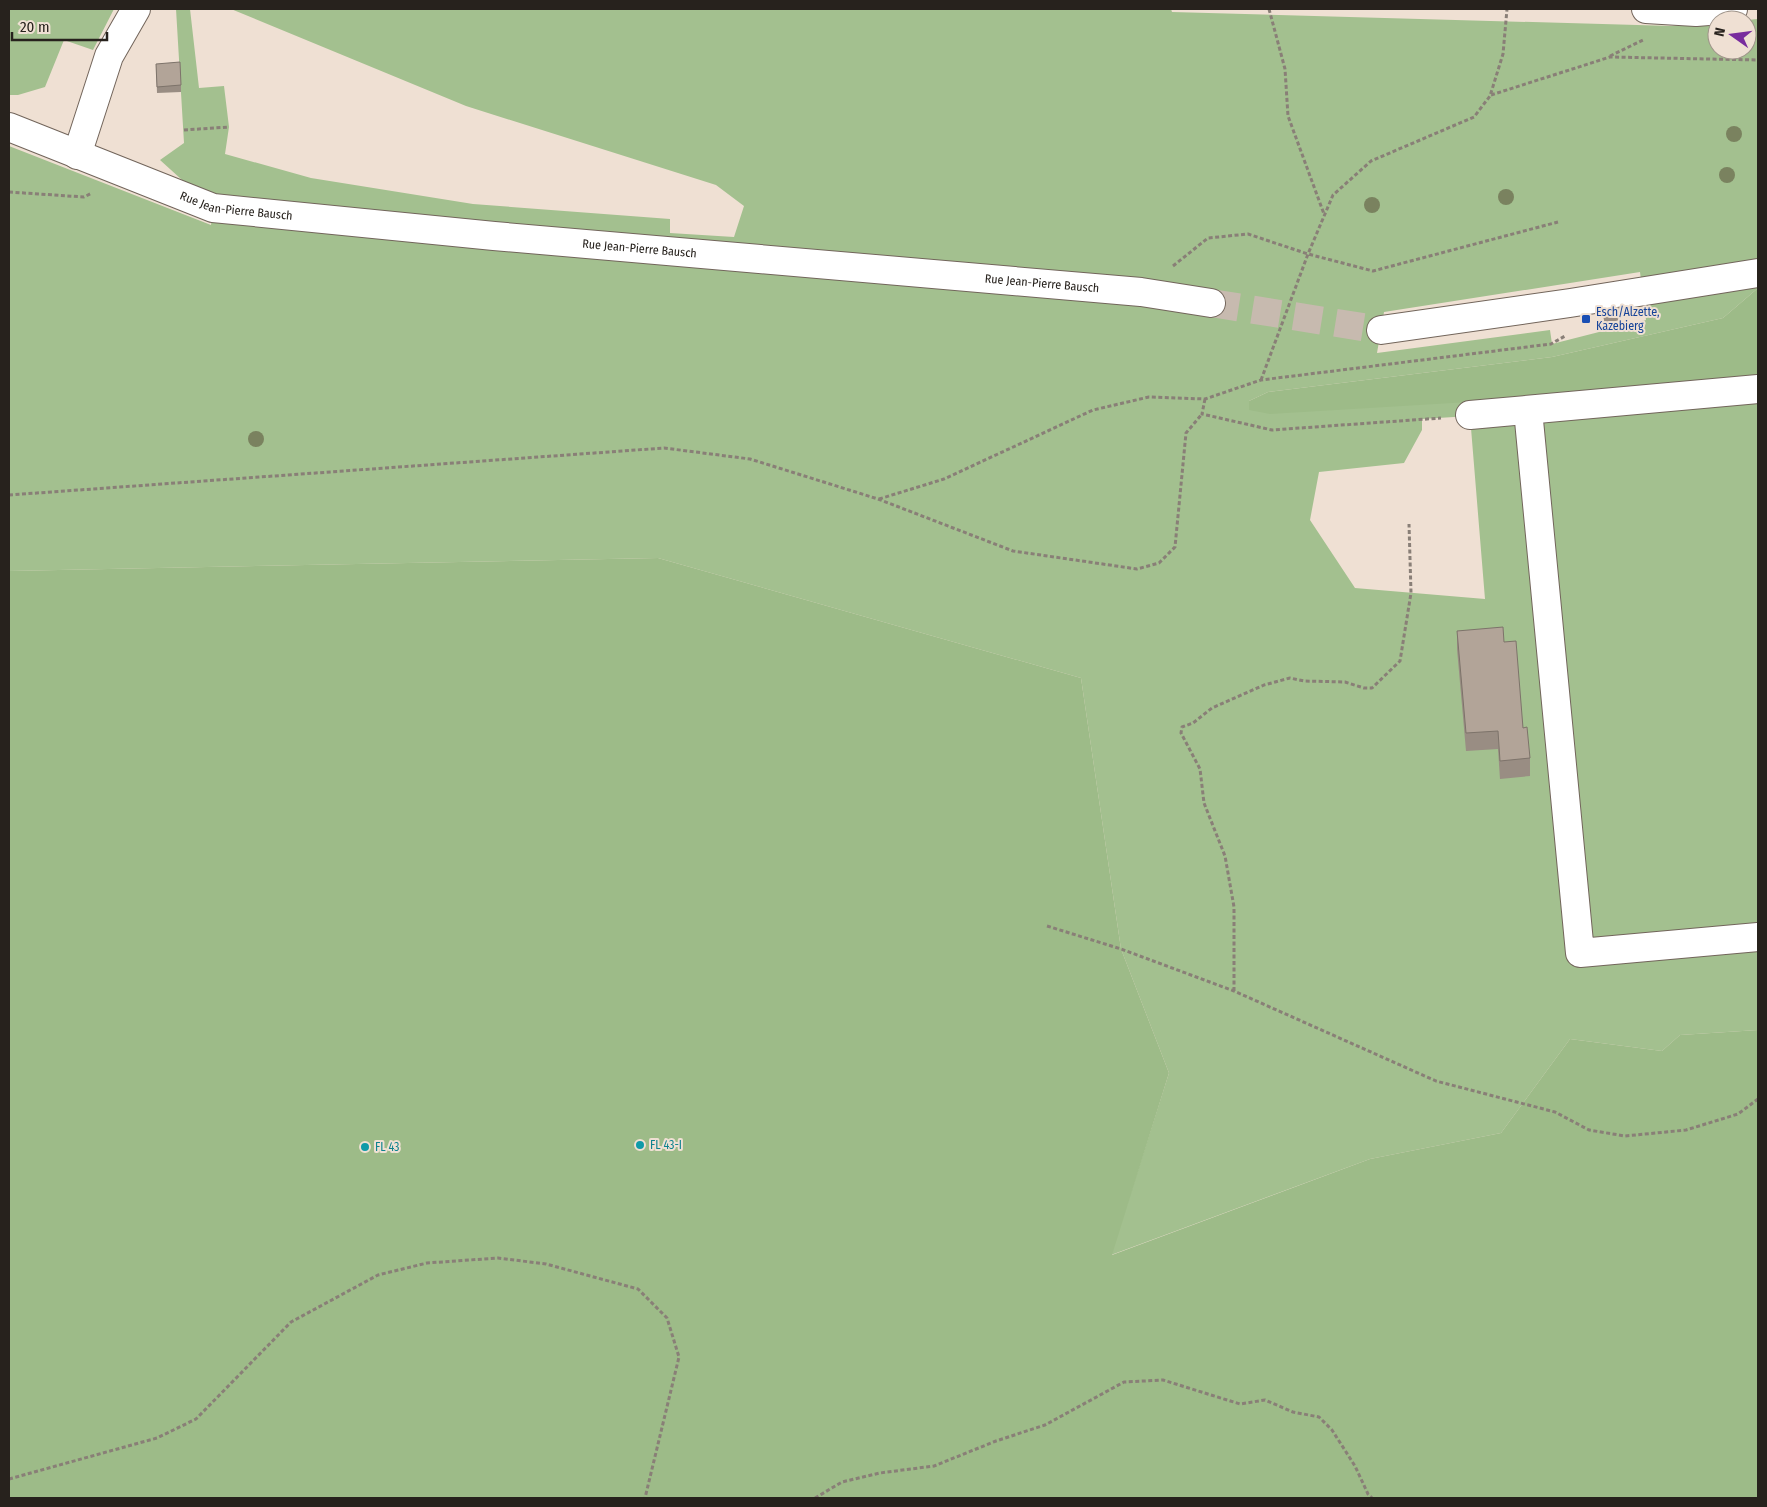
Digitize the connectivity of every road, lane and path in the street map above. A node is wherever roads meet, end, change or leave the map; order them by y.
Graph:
1 (136, 9) edge
2 (1269, 9) edge
3 (1507, 9) edge
4 (1646, 9) edge
5 (1733, 9) edge
6 (1758, 60) edge
7 (1490, 96) junction
8 (9, 127) edge
9 (229, 127) dead end
10 (184, 130) dead end
11 (77, 154) junction
12 (113, 169) junction
13 (9, 192) edge
14 (1324, 214) junction
15 (1558, 222) dead end
16 (1308, 254) junction
17 (1758, 273) edge
18 (1141, 292) junction
19 (1211, 303) tunnel mouth
20 (1381, 330) tunnel mouth
21 (1551, 344) dead end
22 (1262, 380) junction
23 (1758, 389) edge
24 (1205, 398) junction
25 (1528, 410) junction
26 (1202, 414) junction
27 (1470, 415) joint
28 (9, 495) edge
29 (878, 499) junction
30 (1408, 524) dead end
31 (1047, 926) dead end
32 (1758, 937) edge
33 (1234, 991) junction
34 (1758, 1099) edge
35 (9, 1479) edge
36 (645, 1498) edge
37 (815, 1498) edge
38 (1372, 1498) edge

1 - 11 street
2 - 14 path
3 - 7 path
4 - 5 street
6 - 7 path
7 - 14 path
8 - 11 street, Rue Jean-Pierre Bausch
9 - 10 path
11 - 12 street, Rue Jean-Pierre Bausch
12 - 13 path
12 - 18 street, Rue Jean-Pierre Bausch
14 - 16 path
15 - 16 path
16 - 18 path
16 - 22 path
17 - 20 street
18 - 19 street, Rue Jean-Pierre Bausch
21 - 22 path
22 - 24 path
23 - 25 street
24 - 26 path
24 - 29 path
25 - 27 street
25 - 32 street
26 - 27 path
26 - 29 path
28 - 29 path
30 - 33 path
31 - 33 path
33 - 34 path
35 - 36 path
37 - 38 path

